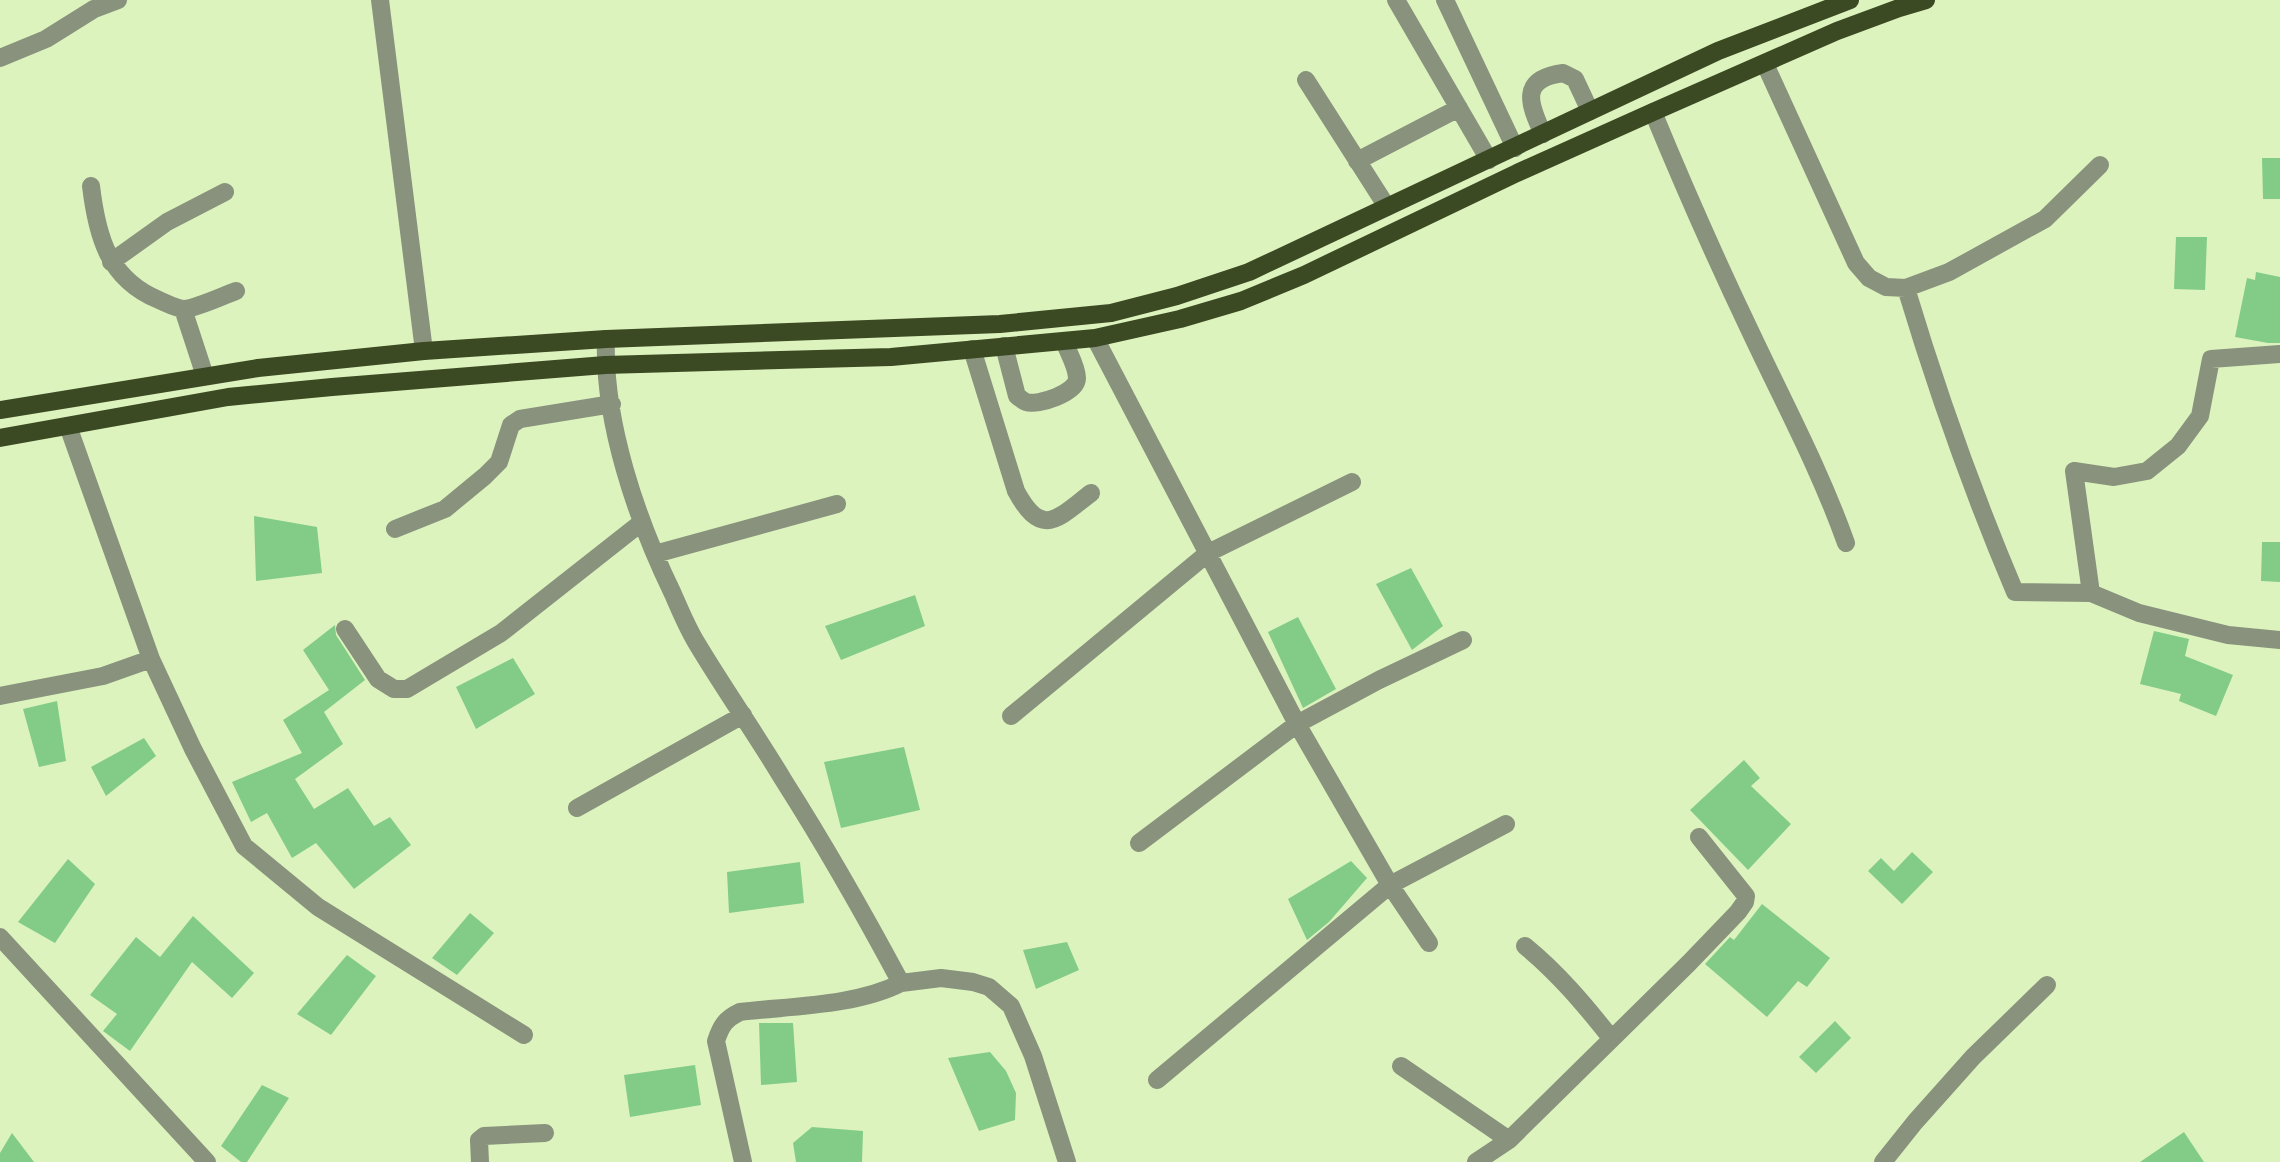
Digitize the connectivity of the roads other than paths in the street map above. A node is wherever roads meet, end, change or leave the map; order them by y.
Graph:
1 (118, 0) edge
2 (380, 0) edge
3 (1396, 0) edge
4 (1445, 0) edge
5 (1850, 0) edge
6 (1926, 0) edge
7 (1832, 4) edge
8 (0, 58) edge
9 (1765, 64) junction
10 (1306, 80) dead end
11 (1459, 108) junction
12 (1590, 111) junction
13 (1653, 112) junction
14 (1543, 134) junction
15 (1516, 148) junction
16 (1489, 160) junction
17 (1357, 161) junction
18 (2100, 165) dead end
19 (91, 186) dead end
20 (225, 192) dead end
21 (1387, 207) junction
22 (111, 262) junction
23 (1906, 288) junction
24 (236, 292) dead end
25 (183, 309) junction
26 (1095, 338) junction
27 (606, 339) junction
28 (1064, 341) junction
29 (1004, 346) junction
30 (972, 349) junction
31 (424, 352) junction
32 (2280, 355) edge
33 (605, 365) junction
34 (205, 376) junction
35 (612, 404) junction
36 (0, 407) edge
37 (68, 426) junction
38 (0, 438) edge
39 (1352, 482) dead end
40 (1091, 493) dead end
41 (837, 504) dead end
42 (642, 522) junction
43 (395, 529) dead end
44 (1846, 543) dead end
45 (655, 554) junction
46 (1208, 554) junction
47 (2091, 593) junction
48 (345, 629) dead end
49 (1462, 640) dead end
50 (2280, 640) edge
51 (151, 659) junction
52 (0, 696) edge
53 (743, 715) junction
54 (1011, 716) dead end
55 (1297, 724) junction
56 (577, 808) dead end
57 (1507, 824) dead end
58 (1699, 837) dead end
59 (1139, 843) dead end
60 (1390, 885) junction
61 (0, 937) edge
62 (1429, 943) dead end
63 (1525, 946) dead end
64 (901, 983) junction
65 (2048, 985) dead end
66 (524, 1035) dead end
67 (1611, 1038) junction
68 (1401, 1066) dead end
69 (1157, 1080) dead end
70 (545, 1133) dead end
71 (1508, 1140) junction
72 (207, 1162) edge
73 (480, 1162) edge
74 (743, 1162) edge
75 (1067, 1162) edge
76 (1476, 1162) edge
77 (1883, 1162) edge

1 - 8 street
2 - 31 street
3 - 11 street
4 - 15 street
5 - 7 main road
6 - 9 main road
7 - 12 main road
9 - 13 main road
9 - 23 street
10 - 17 street
11 - 16 street
11 - 17 street
12 - 14 main road
12 - 14 street
13 - 26 main road
13 - 44 street
14 - 15 main road
15 - 16 main road
16 - 21 main road
17 - 21 street
18 - 23 street
19 - 22 street
20 - 22 street
21 - 27 main road
22 - 25 street
23 - 47 street
24 - 25 street
25 - 34 street
26 - 28 main road
26 - 46 street
27 - 31 main road
27 - 33 street
28 - 29 main road
28 - 29 street
29 - 30 main road
30 - 33 main road
30 - 40 street
31 - 34 main road
32 - 47 street
33 - 35 street
33 - 37 main road
34 - 36 main road
35 - 42 street
35 - 43 street
37 - 38 main road
37 - 51 street
39 - 46 street
41 - 45 street
42 - 45 street
42 - 48 street
45 - 53 street
46 - 54 street
46 - 55 street
47 - 50 street
49 - 55 street
51 - 52 street
51 - 66 street
53 - 56 street
53 - 64 street
55 - 59 street
55 - 60 street
57 - 60 street
58 - 67 street
60 - 62 street
60 - 69 street
61 - 72 street
63 - 67 street
64 - 74 street
64 - 75 street
65 - 77 street
67 - 71 street
68 - 71 street
70 - 73 street
71 - 76 street

